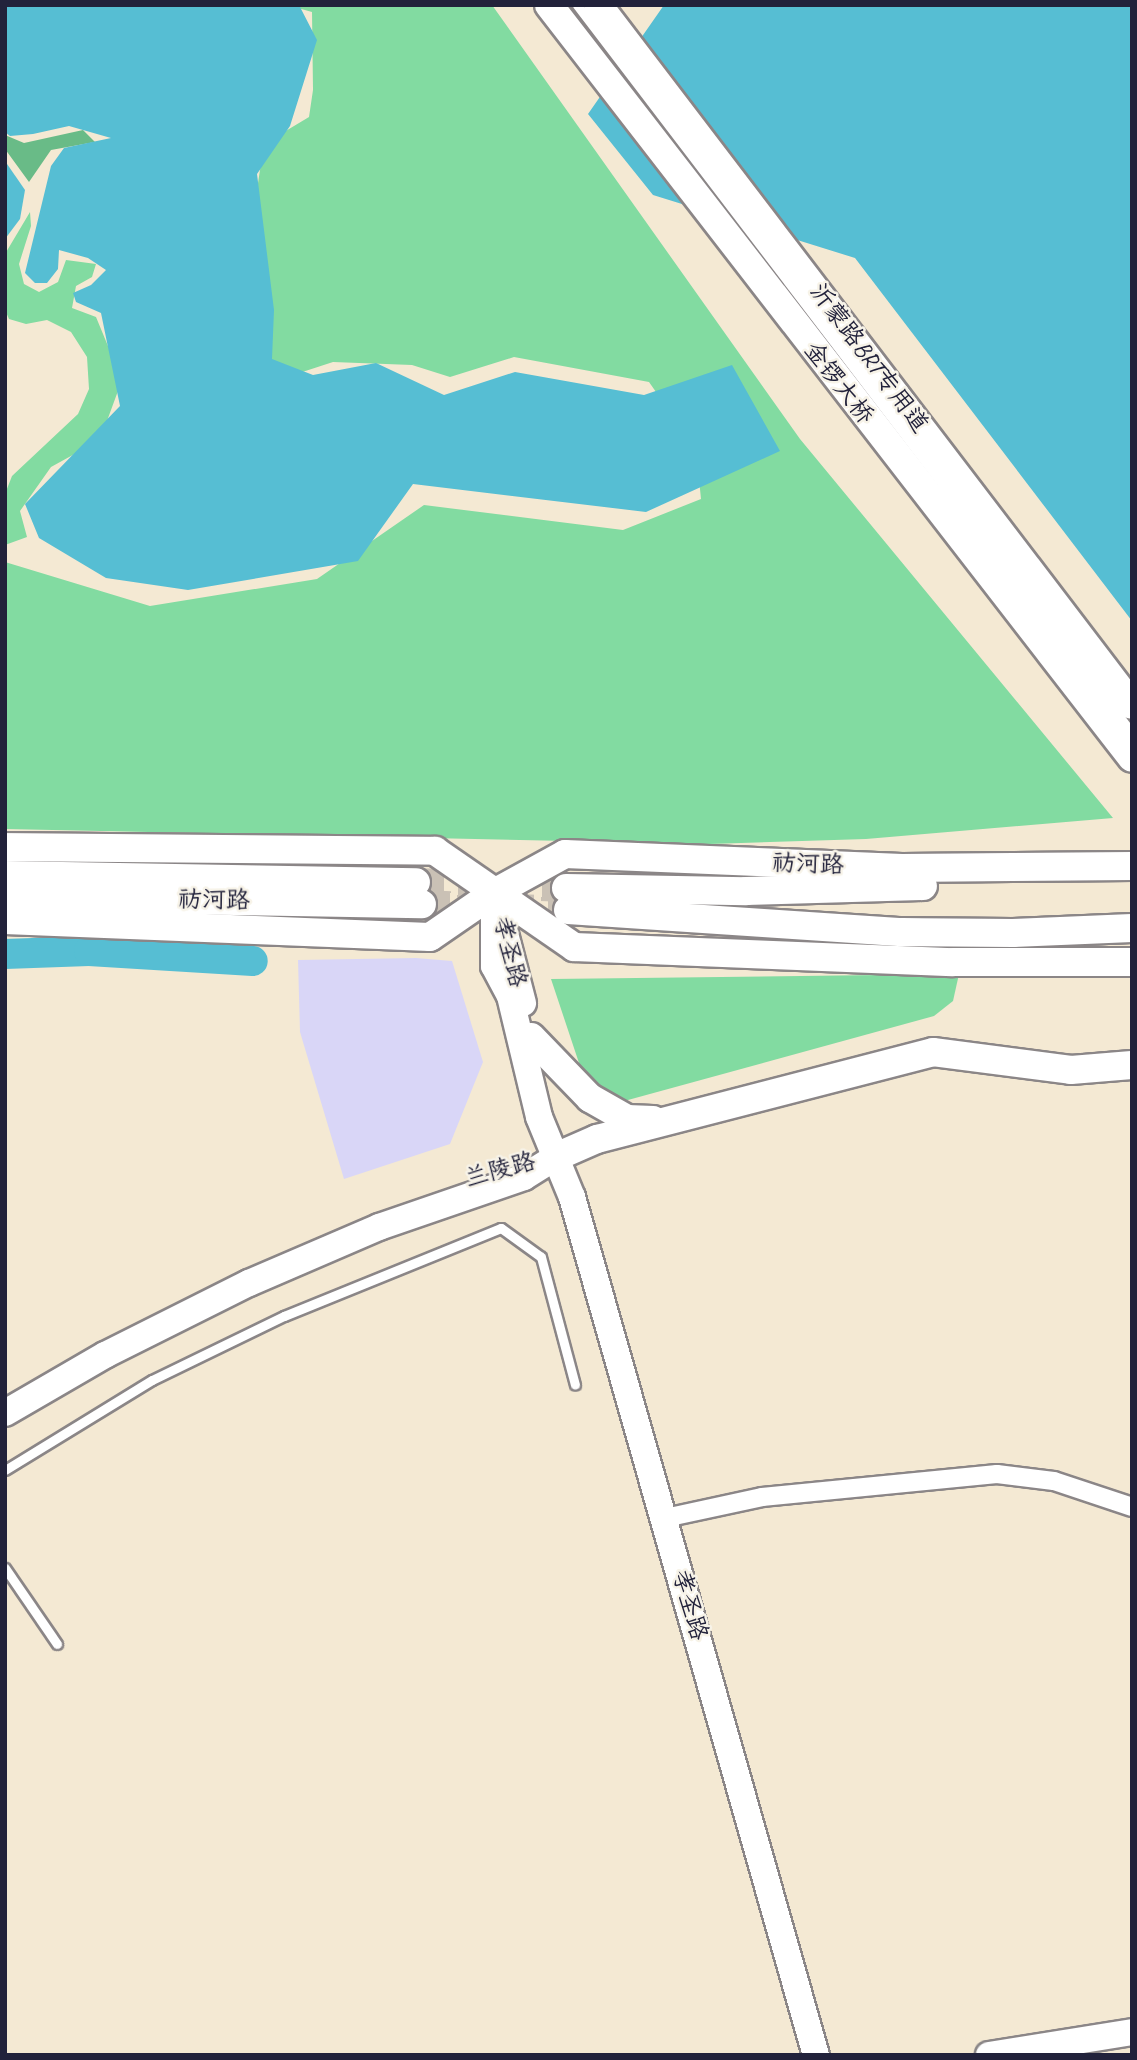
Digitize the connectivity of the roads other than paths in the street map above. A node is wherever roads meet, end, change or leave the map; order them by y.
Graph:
1 (549, 5) edge
2 (577, 5) edge
3 (598, 5) edge
4 (1132, 705) edge
5 (1132, 733) edge
6 (1132, 758) edge
7 (5, 847) edge
8 (1132, 867) edge
9 (5, 874) edge
10 (494, 893) junction
11 (5, 897) edge
12 (5, 920) edge
13 (1132, 929) edge
14 (953, 962) junction
15 (1132, 962) edge
16 (531, 1037) junction
17 (1132, 1065) edge
18 (1132, 1074) edge
19 (667, 1121) junction
20 (558, 1156) junction
21 (575, 1385) dead end
22 (5, 1395) edge
23 (5, 1413) edge
24 (5, 1470) edge
25 (1132, 1507) edge
26 (665, 1518) junction
27 (5, 1568) edge
28 (57, 1644) dead end
29 (1132, 2032) edge
30 (1132, 2046) edge
31 (803, 2055) edge
32 (816, 2055) edge
33 (989, 2055) edge
34 (1070, 2055) edge

1 - 6 main road, 金锣大桥
2 - 5 lane, 沂蒙路BRT专用道
3 - 4 main road, 金锣大桥
7 - 10 main road
8 - 10 main road, 祊河路
8 - 13 main road, 祊河路
9 - 11 main road, 祊河路
10 - 12 main road, 祊河路
10 - 14 main road
10 - 16 main road, 孝圣路
10 - 20 main road, 孝圣路
13 - 14 main road
14 - 15 main road
16 - 19 main road
16 - 20 main road, 孝圣路
17 - 19 main road
18 - 20 main road
19 - 20 main road
20 - 22 main road, 兰陵路
20 - 23 main road, 兰陵路
20 - 26 main road, 孝圣路
20 - 31 main road, 孝圣路
21 - 24 lane
25 - 26 street
26 - 32 main road, 孝圣路
27 - 28 lane
29 - 33 main road
30 - 34 main road

